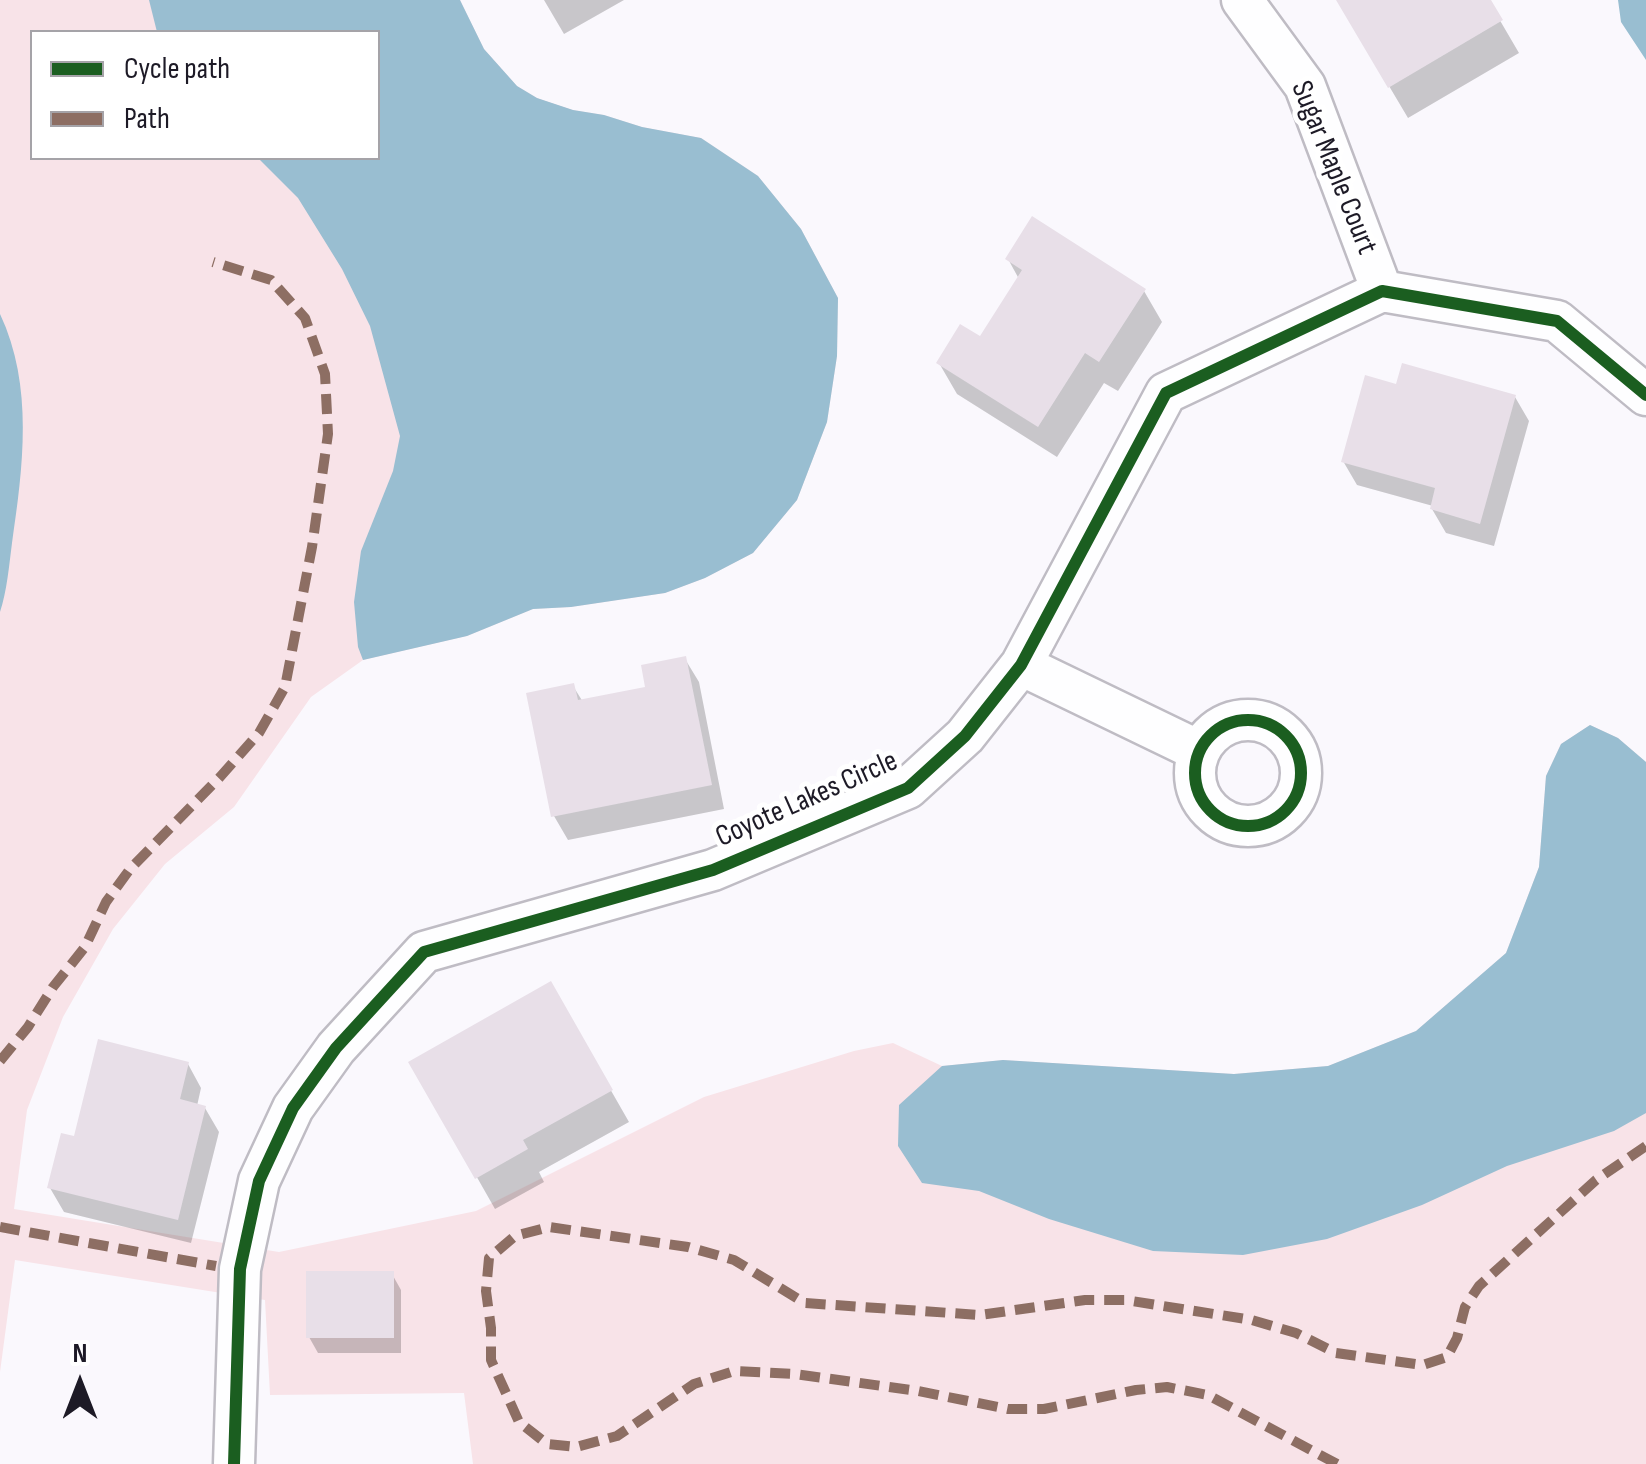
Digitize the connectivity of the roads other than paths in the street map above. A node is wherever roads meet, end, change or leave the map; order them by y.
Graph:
1 (1242, 0) edge
2 (1382, 291) junction
3 (1646, 394) edge
4 (1021, 665) junction
5 (1199, 751) dead end
6 (234, 1464) edge

1 - 2 street, Sugar Maple Court
2 - 3 street
2 - 4 street, Coyote Lakes Circle
4 - 5 street
4 - 6 street, Coyote Lakes Circle

